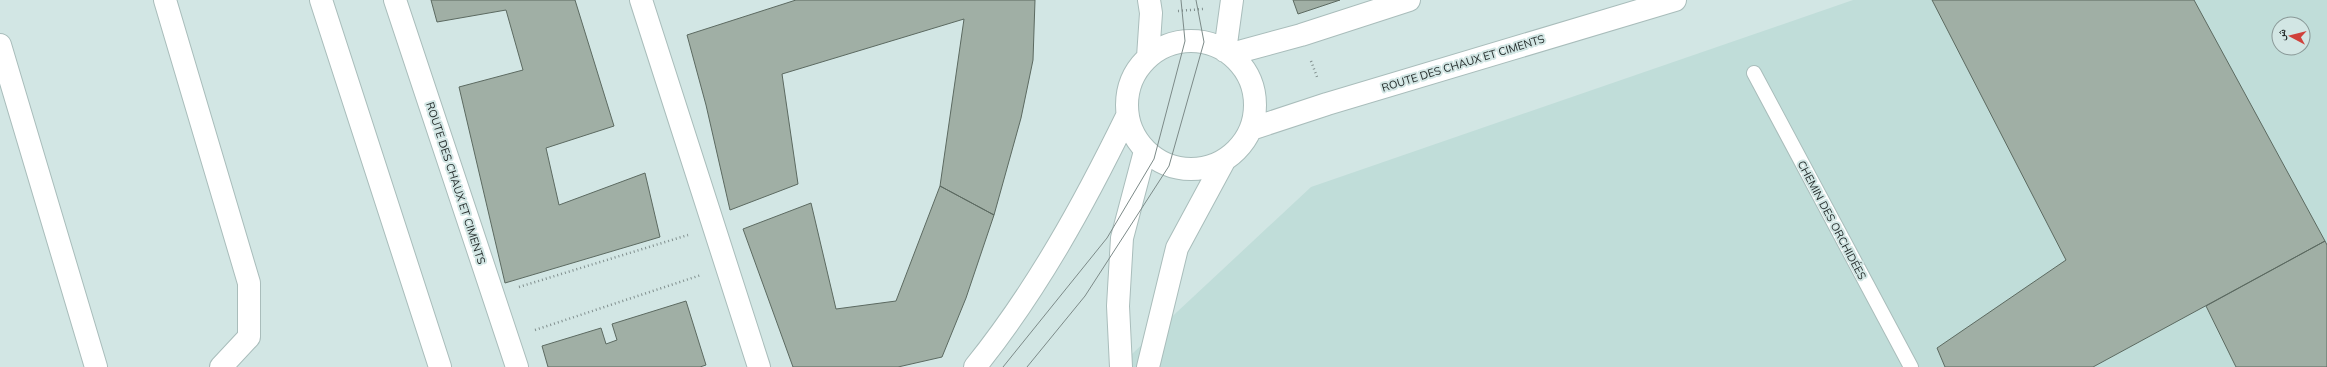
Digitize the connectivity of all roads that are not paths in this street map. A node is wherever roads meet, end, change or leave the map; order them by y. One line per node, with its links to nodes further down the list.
1 (165, 0): 18 (street)
2 (321, 0): 19 (street)
3 (395, 0): 20 (street, ROUTE DES CHAUX ET CIMENTS)
4 (641, 0): 21 (street)
5 (1409, 0): 10 (street)
6 (1675, 0): 14 (street, ROUTE DES CHAUX ET CIMENTS)
7 (1233, 3): 10 (street)
8 (1150, 6): 11 (street)
9 (0, 46): 17 (street)
10 (1228, 53): 11 (street); 14 (street)
11 (1148, 57): 13 (street)
12 (1754, 73): 25 (lane, CHEMIN DES ORCHIDÉES)
13 (1127, 116): 15 (street); 22 (street)
14 (1251, 129): 16 (street)
15 (1144, 151): 16 (street); 23 (street)
16 (1224, 161): 24 (street)
17 (96, 367)
18 (221, 367)
19 (440, 367)
20 (517, 367)
21 (759, 367)
22 (975, 367)
23 (1120, 367)
24 (1148, 367)
25 (1911, 367)

